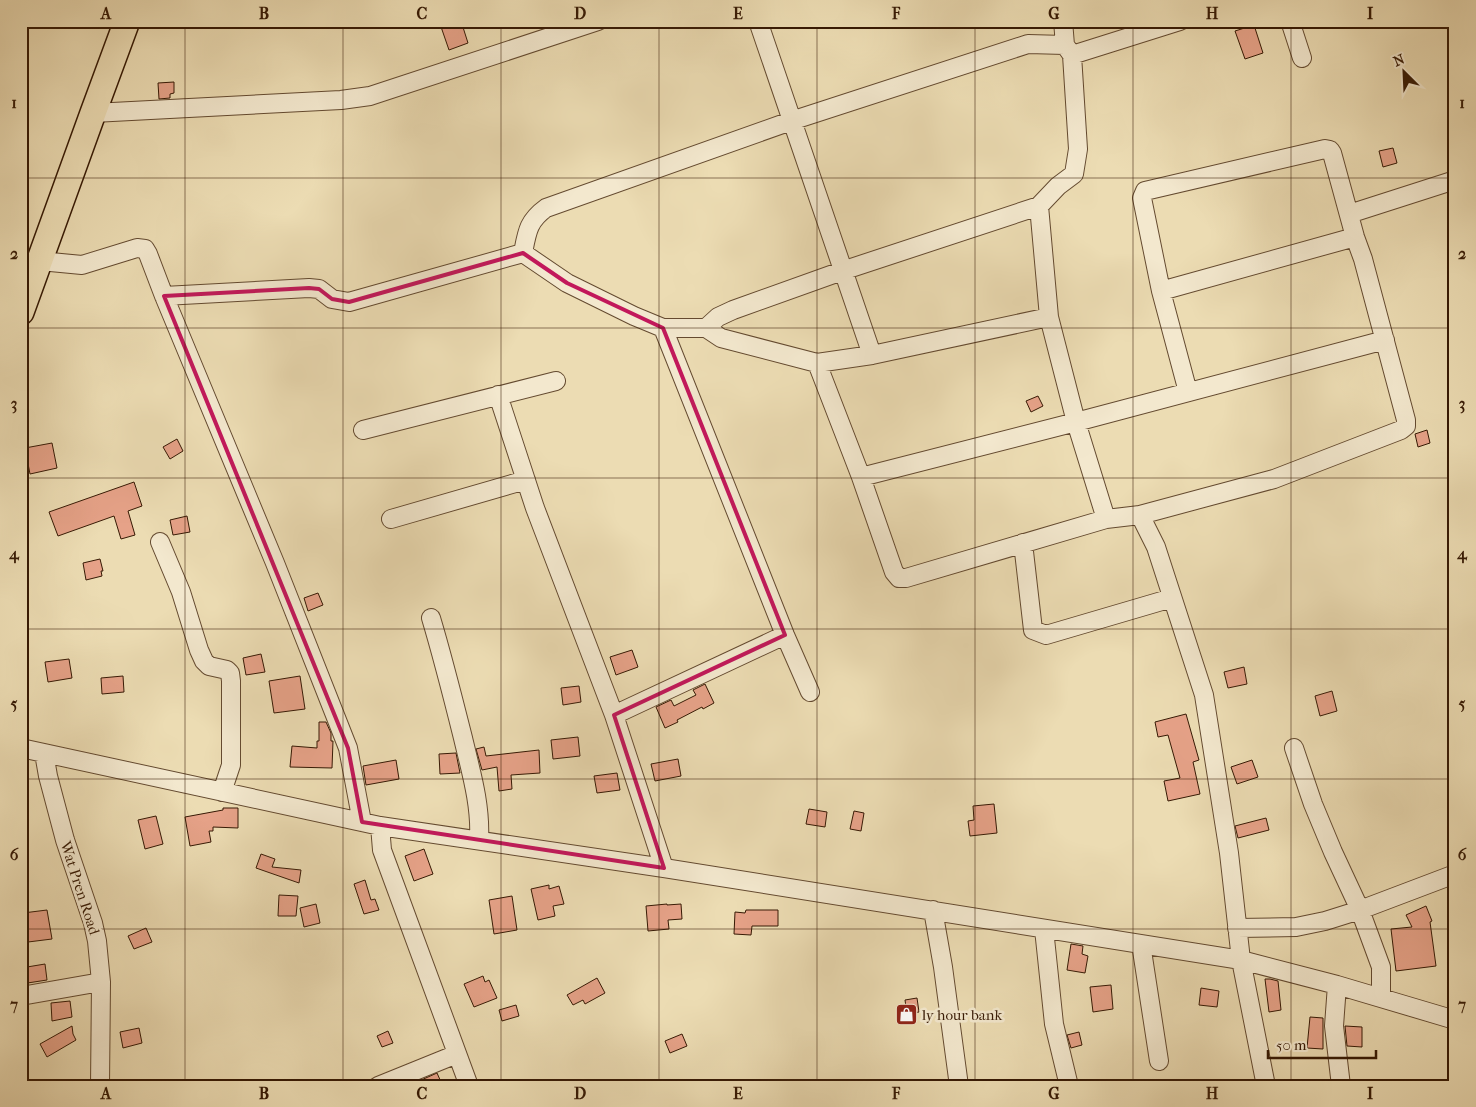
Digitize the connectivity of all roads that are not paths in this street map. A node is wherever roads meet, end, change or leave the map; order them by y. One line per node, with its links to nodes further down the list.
1 (127, 21): 9 (highway)
2 (598, 21): 9 (street)
3 (758, 21): 10 (street)
4 (1063, 21): 7 (street)
5 (1180, 21): 7 (street)
6 (1290, 21): 8 (street)
7 (1069, 50): 10 (street); 12 (street)
8 (1302, 58)
9 (93, 112): 16 (highway)
10 (791, 121): 15 (street); 17 (street)
11 (1455, 180): 13 (street)
12 (1039, 206): 17 (street); 21 (street)
13 (1349, 214): 14 (street); 18 (street)
14 (1355, 237): 18 (street); 24 (street)
15 (524, 253): 19 (street); 22 (street)
16 (40, 261): 19 (street); 20 (highway)
17 (842, 271): 23 (street); 25 (street)
18 (1162, 291): 28 (street)
19 (164, 296): 48 (street)
20 (21, 312)
21 (1049, 317): 25 (street); 30 (street)
22 (663, 328): 23 (street); 41 (street)
23 (706, 328): 26 (street)
24 (1385, 340): 28 (street); 34 (street)
25 (872, 354): 26 (street)
26 (817, 363): 32 (street)
27 (556, 381): 29 (street)
28 (1188, 392): 30 (street)
29 (498, 395): 31 (street); 33 (street)
30 (1076, 422): 32 (street); 36 (street)
31 (364, 430)
32 (861, 477): 38 (street)
33 (526, 480): 35 (street); 43 (street)
34 (1140, 515): 36 (street); 39 (street)
35 (391, 519)
36 (1106, 519): 38 (street)
37 (160, 542): 47 (street)
38 (1023, 543): 39 (street)
39 (1172, 598): 55 (street)
40 (431, 618): 50 (street)
41 (784, 635): 42 (street); 43 (street)
42 (810, 692)
43 (614, 715): 51 (street)
44 (21, 748): 46 (street)
45 (1294, 748): 54 (street)
46 (44, 753): 47 (street); 59 (street, Wat Pren Road)
47 (222, 792): 48 (street)
48 (362, 822): 49 (street)
49 (380, 826): 50 (street); 64 (street)
50 (479, 827): 51 (street)
51 (664, 868): 53 (street)
52 (1455, 874): 54 (street)
53 (933, 910): 56 (street); 69 (street)
54 (1360, 910): 55 (street); 62 (street)
55 (1237, 928): 58 (street)
56 (1044, 929): 57 (street); 70 (street)
57 (1141, 944): 58 (street); 65 (street)
58 (1241, 960): 60 (street); 71 (street)
59 (101, 982): 61 (street); 66 (street, Wat Pren Road)
60 (1337, 985): 62 (street); 72 (street)
61 (21, 996)
62 (1381, 998): 63 (street)
63 (1455, 1020)
64 (457, 1054): 67 (street); 68 (street)
65 (1159, 1061)
66 (100, 1086)
67 (378, 1086)
68 (469, 1086)
69 (959, 1086)
70 (1069, 1086)
71 (1266, 1086)
72 (1341, 1086)

